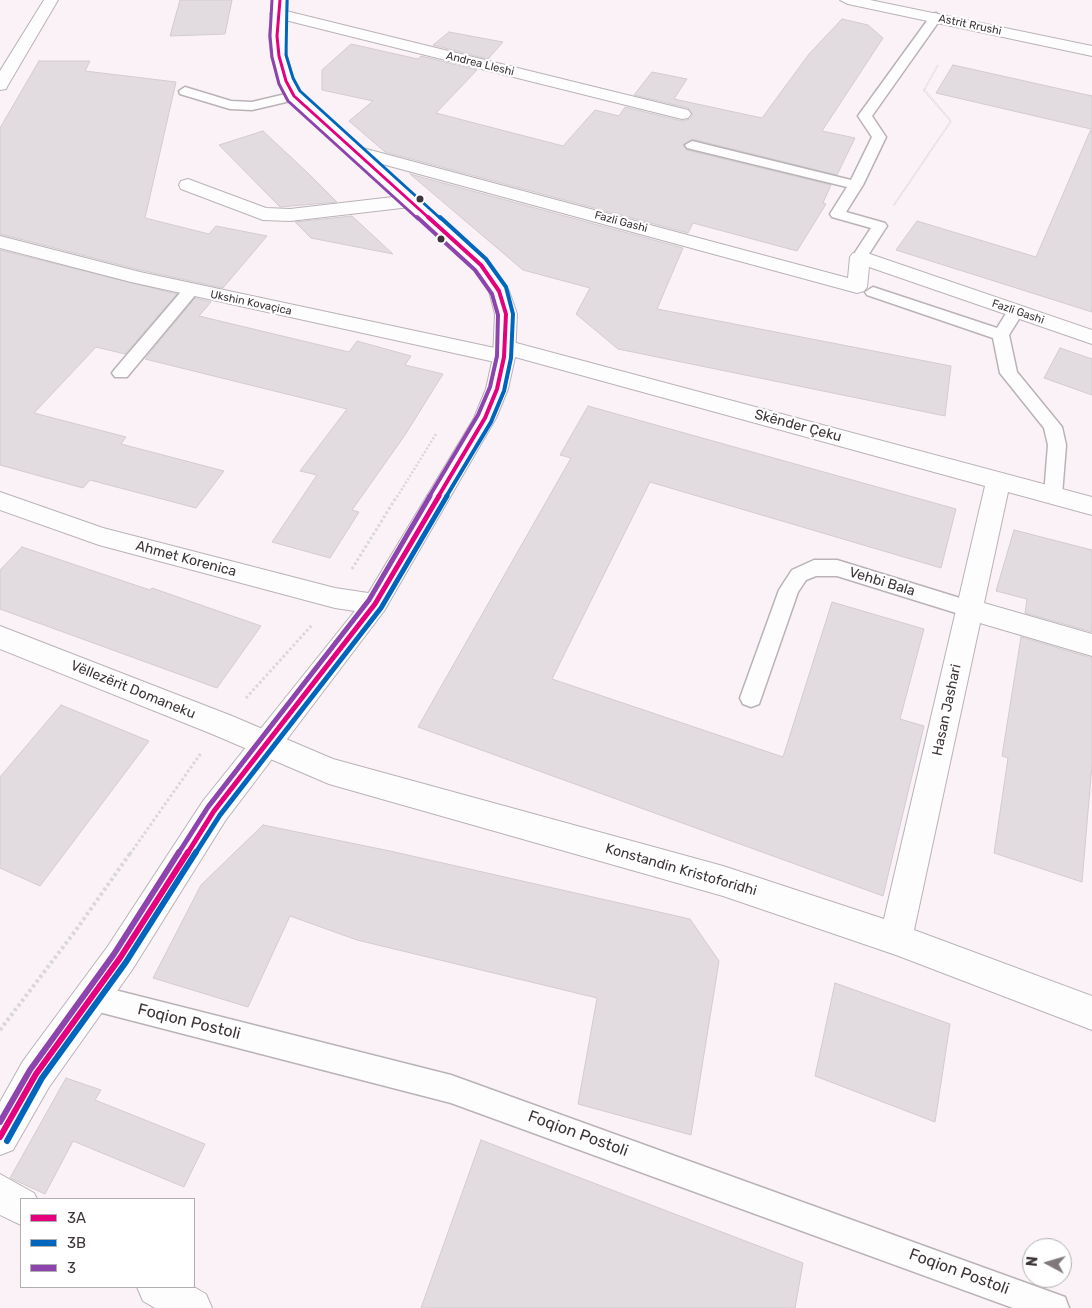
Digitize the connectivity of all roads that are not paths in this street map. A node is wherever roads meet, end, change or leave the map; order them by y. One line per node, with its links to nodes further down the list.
1 (51, 0): 6 (street)
2 (848, 0): 4 (street, Astrit Rrushi)
3 (279, 7): 8 (street); 9 (street, Andrea Lleshi)
4 (936, 17): 5 (street, Astrit Rrushi); 13 (lane)
5 (1092, 51)
6 (0, 85)
7 (185, 91): 8 (lane)
8 (294, 96): 11 (street)
9 (682, 114)
10 (692, 145): 13 (lane)
11 (355, 152): 14 (street); 16 (street, Fazli Gashi)
12 (188, 185): 14 (street)
13 (856, 185): 16 (lane, Fazli Gashi)
14 (410, 201): 22 (street)
15 (0, 242): 17 (street, Ukshin Kovaçica)
16 (860, 257): 19 (street, Fazli Gashi)
17 (191, 290): 22 (street, Ukshin Kovaçica); 23 (lane)
18 (873, 292): 20 (lane)
19 (1016, 311): 20 (lane); 21 (street, Fazli Gashi)
20 (1001, 335): 25 (lane)
21 (1092, 337)
22 (505, 352): 24 (street, Skënder Çeku); 28 (street)
23 (121, 373)
24 (998, 481): 25 (street, Skënder Çeku); 29 (street, Hasan Jashari)
25 (1054, 495): 27 (street, Skënder Çeku)
26 (0, 501): 28 (street, Ahmet Korenica)
27 (1092, 506)
28 (375, 604): 33 (street)
29 (969, 609): 31 (street, Vehbi Bala); 32 (lane, Vehbi Bala); 34 (street, Hasan Jashari)
30 (0, 638): 33 (street, Vëllezërit Domaneku)
31 (1092, 645)
32 (751, 698)
33 (265, 743): 34 (street, Konstandin Kristoforidhi); 35 (street)
34 (896, 939): 36 (street, Konstandin Kristoforidhi)
35 (91, 997): 37 (street); 42 (lane, Foqion Postoli)
36 (1092, 1013)
37 (0, 1138)
38 (0, 1193): 39 (street)
39 (20, 1205)
40 (159, 1288): 41 (street)
41 (192, 1308)
42 (1054, 1308)

